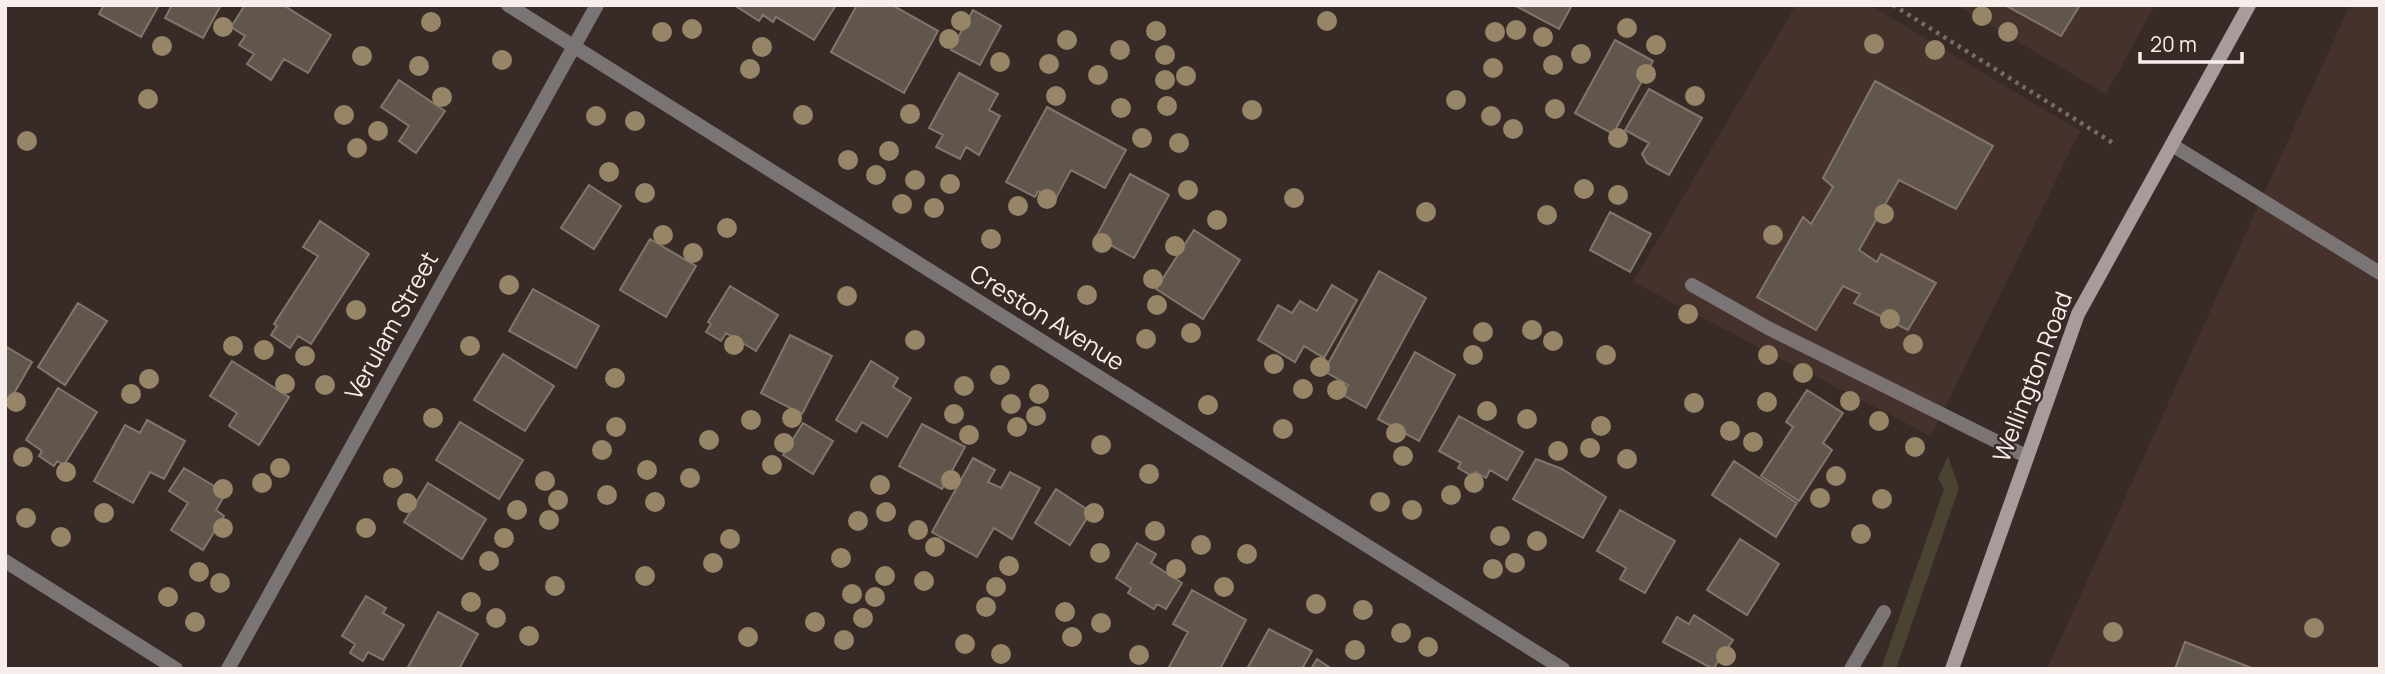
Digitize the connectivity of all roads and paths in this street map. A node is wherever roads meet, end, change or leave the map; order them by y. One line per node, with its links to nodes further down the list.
1 (508, 5): 5 (street, Creston Avenue)
2 (597, 5): 5 (street, Verulam Street)
3 (1894, 5): 6 (path)
4 (2245, 7): 7 (main road, Wellington Road)
5 (573, 46): 14 (street, Verulam Street); 15 (street, Creston Avenue)
6 (2113, 143)
7 (2172, 145): 8 (street); 10 (main road, Wellington Road)
8 (2380, 273)
9 (1692, 285): 10 (street)
10 (2026, 456): 17 (main road, Wellington Road)
11 (5, 561): 13 (street)
12 (1884, 612): 16 (street)
13 (176, 669)
14 (228, 669)
15 (1563, 669)
16 (1851, 669)
17 (1952, 669)

